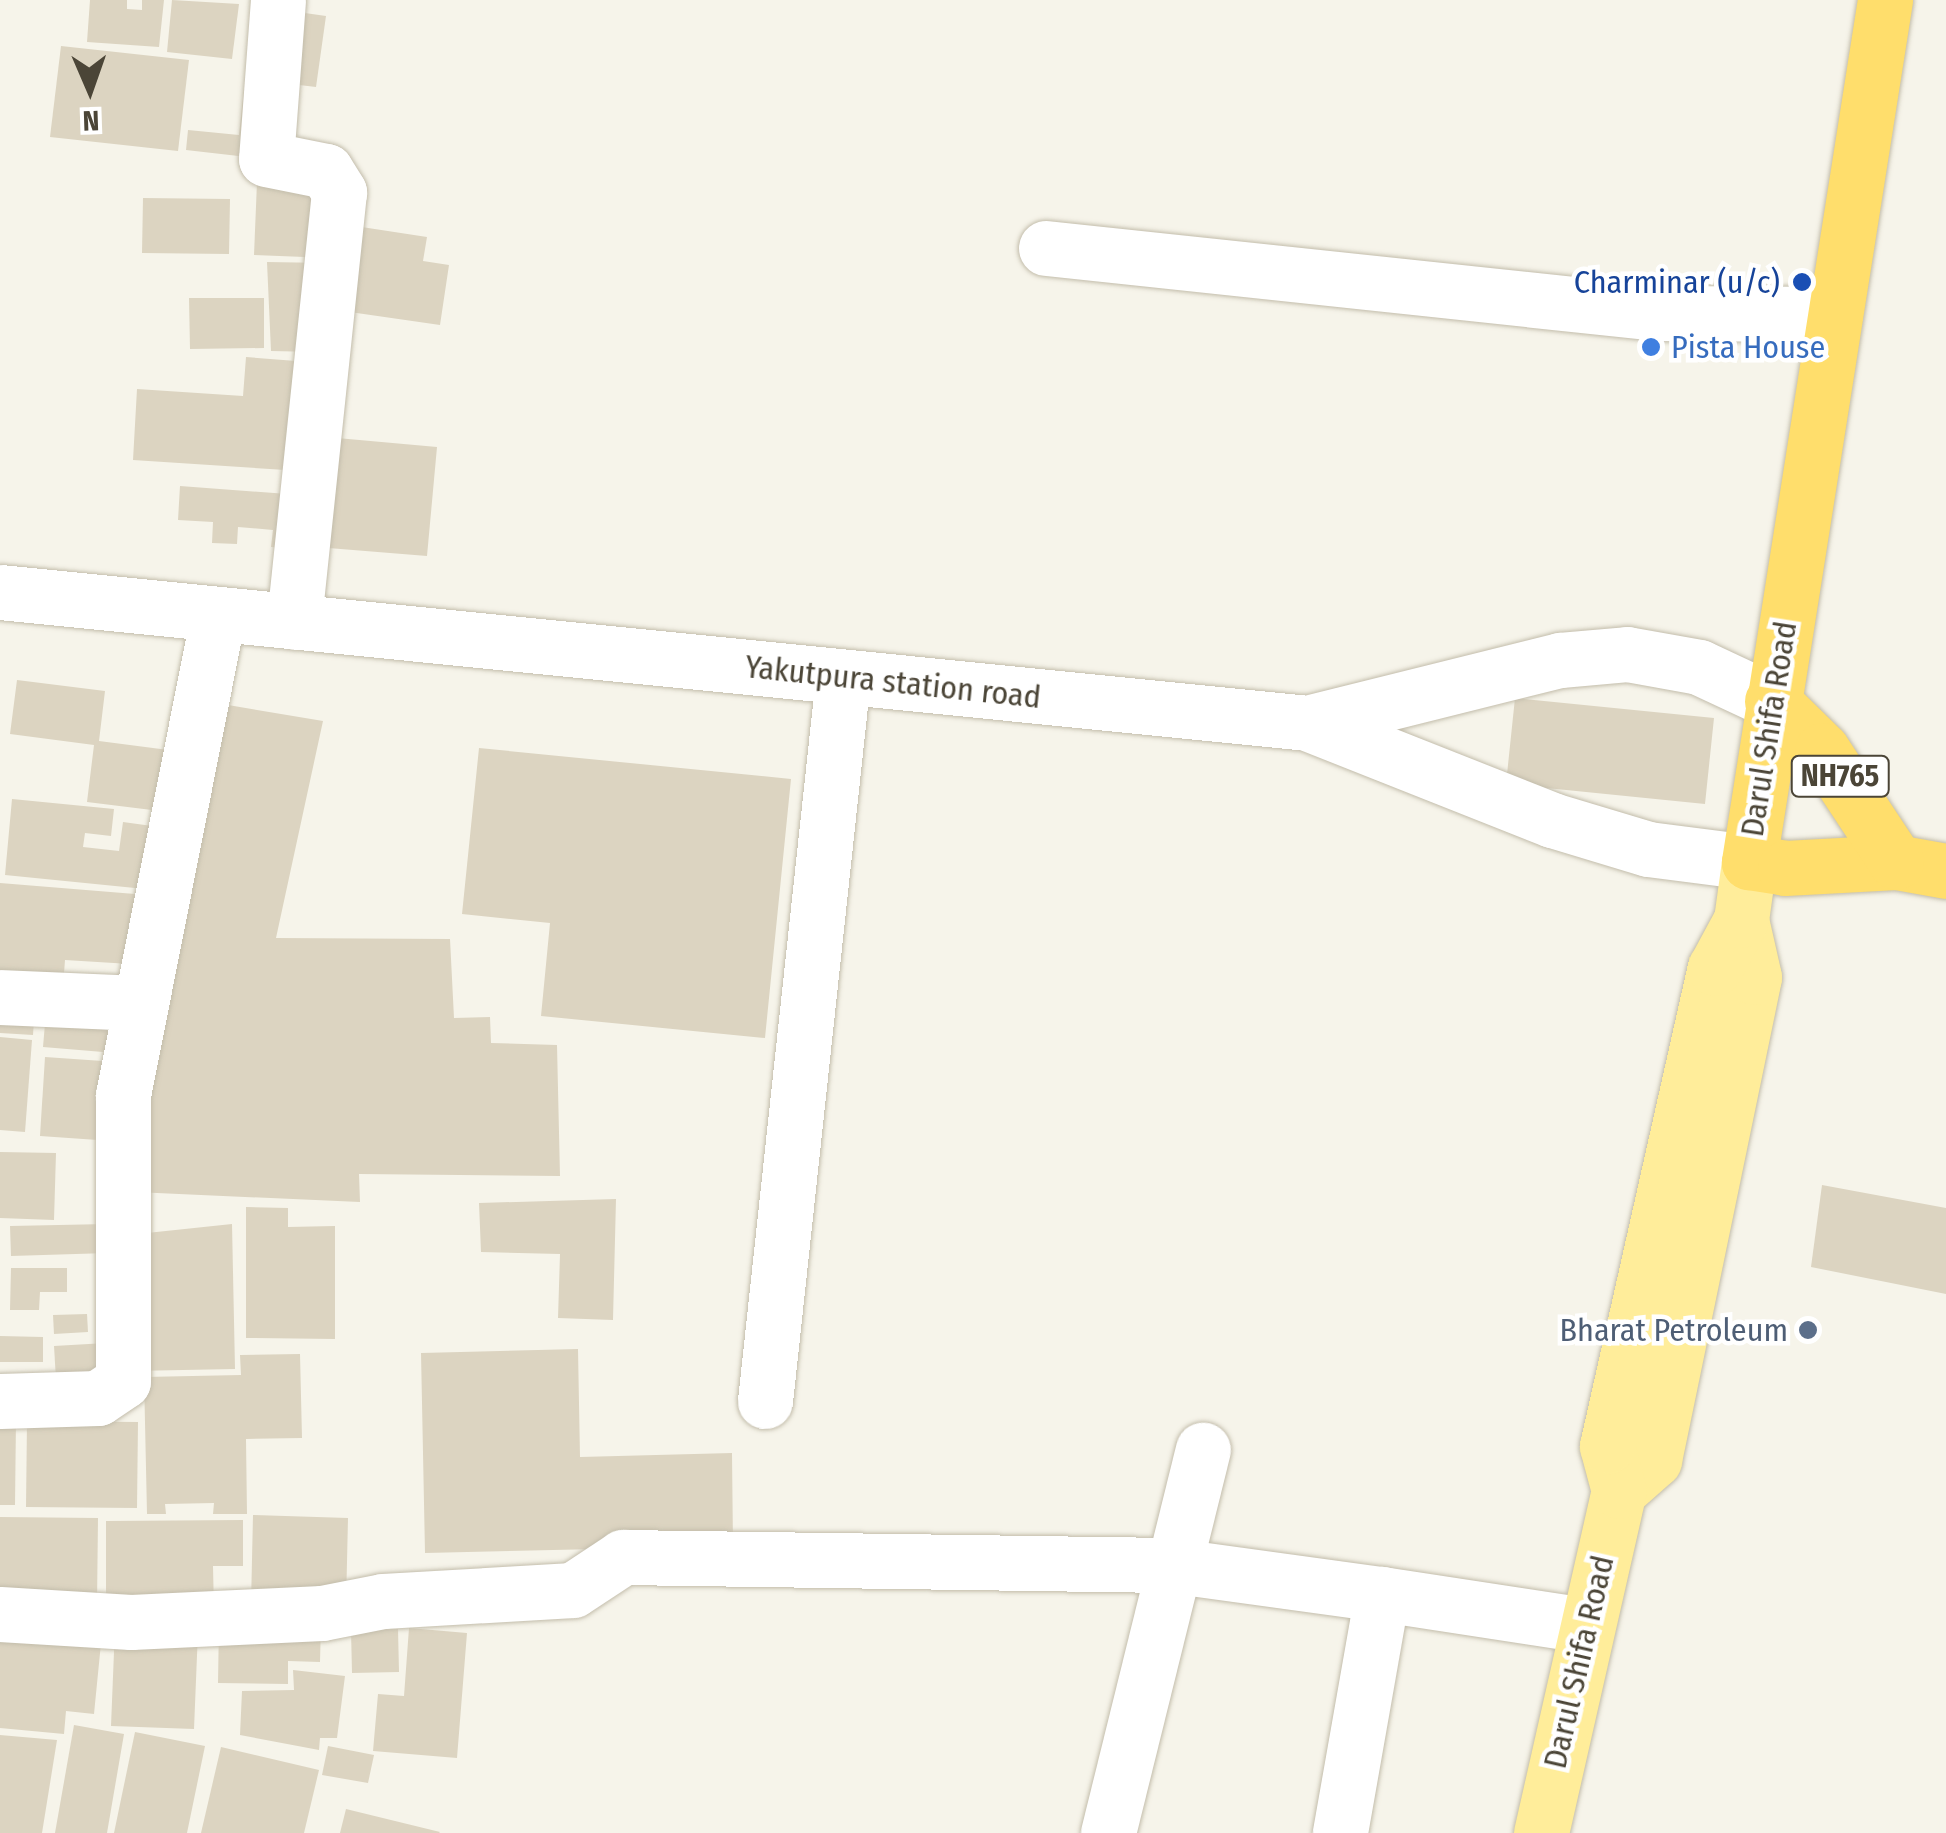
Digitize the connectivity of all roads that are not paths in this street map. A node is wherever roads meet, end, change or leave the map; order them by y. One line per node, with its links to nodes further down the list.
1 (278, 0): 7 (street)
2 (1885, 0): 4 (highway, Darul Shifa Road / NH765)
3 (1046, 248): 4 (street)
4 (1836, 314): 9 (highway, Darul Shifa Road / NH765)
5 (0, 592): 6 (street, Yakutpura station road)
6 (218, 614): 7 (street, Yakutpura station road); 14 (street)
7 (294, 622): 8 (street, Yakutpura station road)
8 (843, 676): 10 (street, Yakutpura station road); 16 (street)
9 (1772, 701): 10 (street, Yakutpura station road); 11 (highway, Darul Shifa Road / NH765); 12 (highway, NH765)
10 (1307, 723): 11 (street)
11 (1749, 862): 12 (highway, NH765); 21 (main road, Darul Shifa Road)
12 (1921, 866)
13 (0, 997): 14 (street)
14 (135, 1003): 15 (street)
15 (0, 1401)
16 (766, 1401)
17 (1203, 1450): 18 (street)
18 (1169, 1565): 19 (street); 20 (street); 22 (street)
19 (1382, 1594): 21 (street); 23 (street)
20 (0, 1614)
21 (1584, 1625): 24 (main road, Darul Shifa Road)
22 (1108, 1833)
23 (1340, 1833)
24 (1541, 1833)

